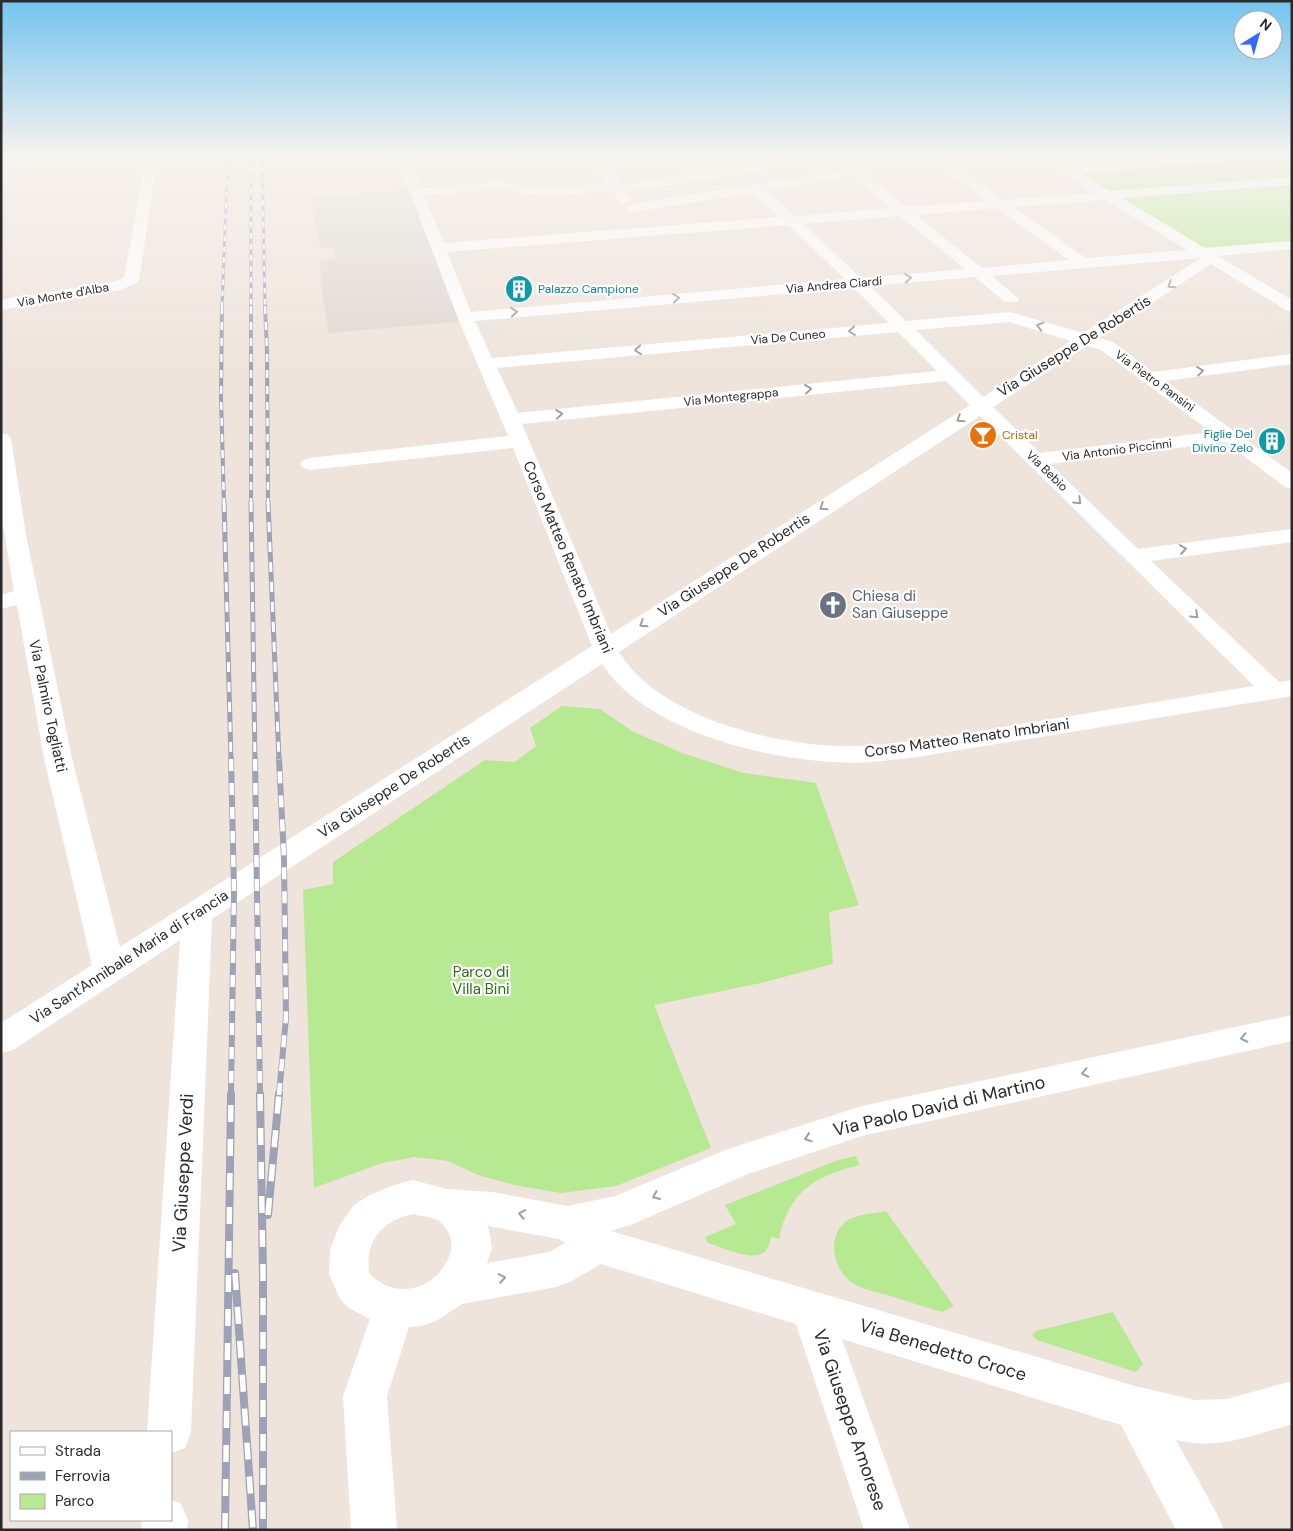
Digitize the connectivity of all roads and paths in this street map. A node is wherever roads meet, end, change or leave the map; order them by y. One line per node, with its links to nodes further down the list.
1 (140, 227): 17 (street, Via Monte d'Alba)
2 (430, 227): 11 (street, Corso Matteo Renato Imbriani)
3 (646, 227): 9 (street)
4 (681, 227): 9 (street)
5 (800, 227): 15 (street, Via Bebio)
6 (923, 227): 14 (street)
7 (1032, 227): 13 (street)
8 (1160, 227): 12 (street)
9 (648, 230): 11 (street)
10 (1292, 245): 12 (street, Via Andrea Ciardi)
11 (438, 248): 19 (street, Corso Matteo Renato Imbriani)
12 (1207, 255): 13 (street, Via Andrea Ciardi); 18 (street); 21 (street, Via Giuseppe De Robertis, one-way to 21)
13 (1083, 264): 14 (street, Via Andrea Ciardi)
14 (977, 273): 15 (street, Via Andrea Ciardi, one-way to 14); 16 (street)
15 (856, 282): 19 (street, Via Andrea Ciardi, one-way to 15); 20 (street, Via Bebio)
16 (1011, 299)
17 (1, 305)
18 (1292, 307)
19 (466, 317): 23 (street, Corso Matteo Renato Imbriani)
20 (901, 327): 21 (street, Via De Cuneo, one-way to 20); 23 (street, Via De Cuneo, one-way to 23); 24 (street, Via Bebio)
21 (1087, 340): 25 (street, Via Pietro Pansini); 26 (street, Via Giuseppe De Robertis)
22 (1292, 359): 25 (street, one-way to 22)
23 (486, 364): 27 (street, Corso Matteo Renato Imbriani)
24 (951, 375): 26 (street, Via Bebio); 27 (street, Via Montegrappa, one-way to 24)
25 (1152, 377): 28 (street, Via Pietro Pansini)
26 (982, 405): 31 (street, Via Bebio); 39 (street, Via Giuseppe De Robertis, one-way to 39)
27 (511, 419): 30 (street, Corso Matteo Renato Imbriani)
28 (1229, 436): 31 (street, Via Antonio Piccinni); 33 (street, Via Pietro Pansini)
29 (1, 439): 35 (street, Via Palmiro Togliatti)
30 (520, 440): 32 (street); 39 (street, Corso Matteo Renato Imbriani)
31 (1035, 460): 36 (street, Via Bebio, one-way to 36)
32 (310, 464)
33 (1292, 483)
34 (1292, 535): 36 (street, one-way to 34)
35 (8, 536): 37 (street, Via Palmiro Togliatti)
36 (1135, 556): 40 (street, Via Bebio, one-way to 40)
37 (26, 595): 38 (street); 43 (street, Via Palmiro Togliatti)
38 (1, 602)
39 (605, 649): 40 (street, Corso Matteo Renato Imbriani); 41 (street, Via Giuseppe De Robertis)
40 (1282, 690)
41 (257, 875): 42 (street, Via Sant'Annibale Maria di Francia)
42 (197, 914): 43 (street, Via Sant'Annibale Maria di Francia); 53 (street, Via Giuseppe Verdi)
43 (109, 970): 45 (street, Via Sant'Annibale Maria di Francia)
44 (1292, 1028): 47 (street, Via Paolo David di Martino, one-way to 47)
45 (1, 1040)
46 (448, 1205): 47 (street, Via Benedetto Croce, one-way to 46); 48 (street); 49 (street)
47 (583, 1234): 48 (street, one-way to 47); 50 (street, Via Benedetto Croce)
48 (454, 1287): 49 (street)
49 (394, 1309): 54 (street)
50 (812, 1311): 52 (street, Via Benedetto Croce); 55 (street, Via Giuseppe Amorese)
51 (1292, 1402): 52 (street, Via Benedetto Croce)
52 (1136, 1408): 56 (street)
53 (169, 1431)
54 (374, 1530)
55 (887, 1530)
56 (1201, 1530)

